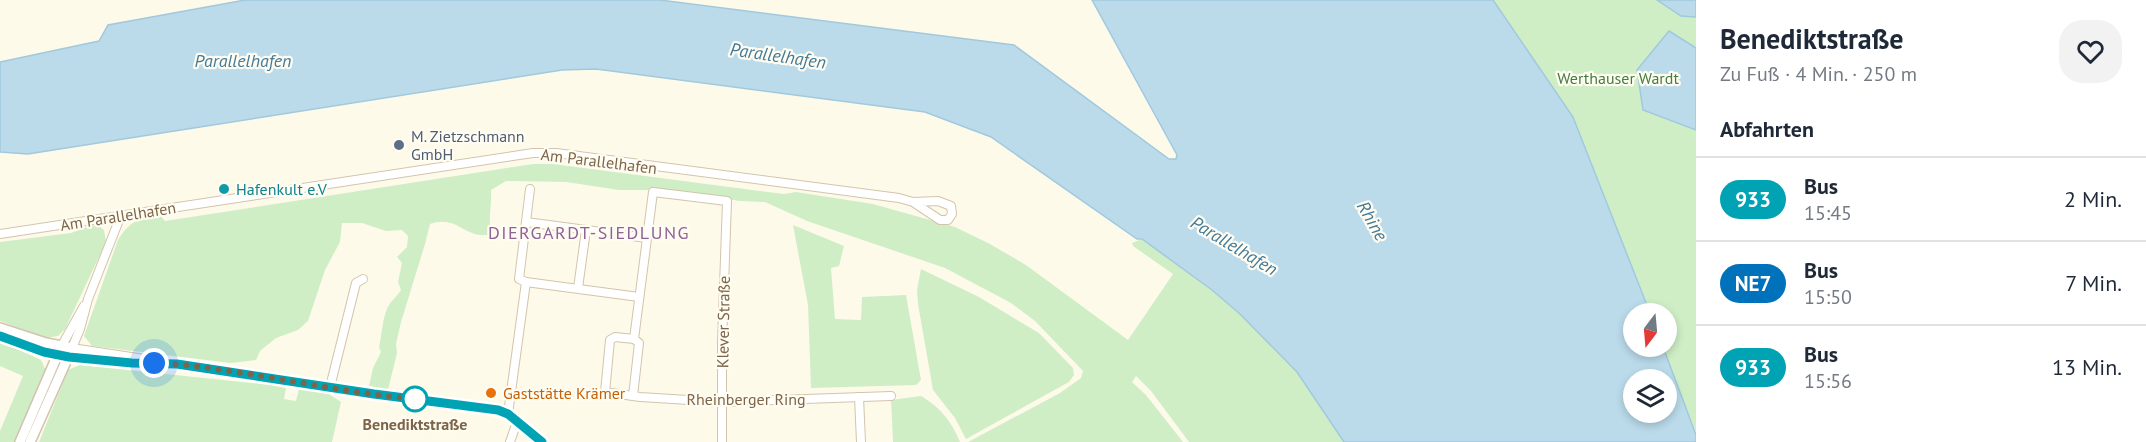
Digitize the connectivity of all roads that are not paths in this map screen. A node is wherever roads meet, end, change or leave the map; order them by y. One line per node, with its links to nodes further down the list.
1 (530, 189): 4 (street)
2 (913, 202): 2 (street, Am Parallelhafen); 3 (street, Am Parallelhafen)
3 (121, 215): 6 (street, Am Parallelhafen); 12 (street)
4 (526, 222): 5 (street); 9 (street)
5 (586, 230): 7 (street); 10 (street)
6 (0, 234)
7 (647, 238): 11 (street); 22 (street, Klever Straße)
8 (363, 279): 18 (street)
9 (526, 282): 10 (street); 23 (street)
10 (578, 288): 11 (street)
11 (639, 297): 15 (street)
12 (88, 299): 16 (street); 17 (street)
13 (0, 328): 16 (street)
14 (0, 336): 16 (street)
15 (634, 339): 19 (street); 19 (street, Rheinberger Ring)
16 (59, 351): 17 (street); 25 (street)
17 (70, 353): 18 (street); 26 (street)
18 (330, 387): 23 (street)
19 (633, 396): 22 (street, Rheinberger Ring)
20 (891, 396): 21 (street, Rheinberger Ring)
21 (859, 397): 22 (street, Rheinberger Ring); 30 (street)
22 (722, 402): 29 (street, Klever Straße)
23 (508, 414): 24 (street)
24 (517, 422): 27 (street); 28 (street)
25 (20, 442)
26 (30, 442)
27 (510, 442)
28 (542, 442)
29 (722, 442)
30 (861, 442)

